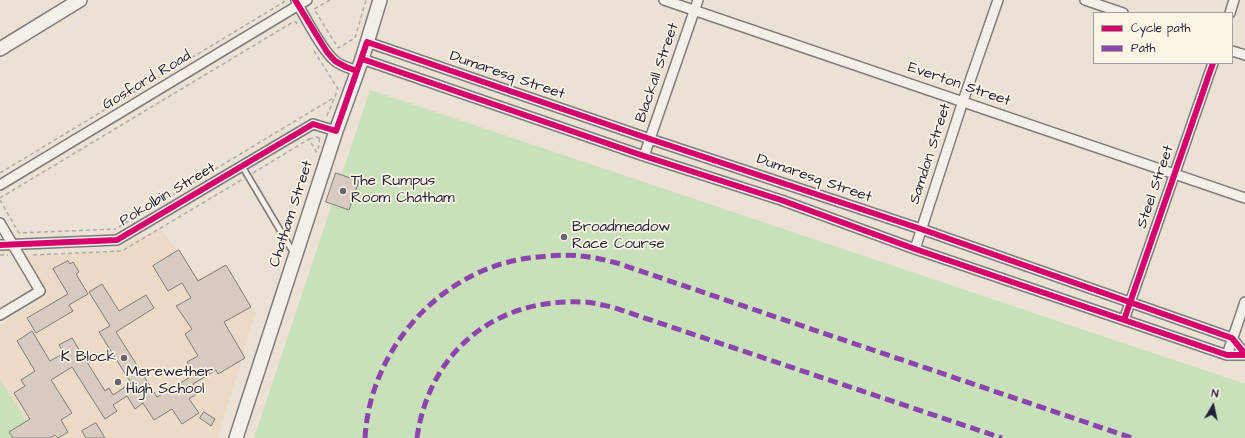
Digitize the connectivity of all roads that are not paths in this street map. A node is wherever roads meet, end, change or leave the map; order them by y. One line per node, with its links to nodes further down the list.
1 (80, 0): 14 (street)
2 (307, 0): 9 (street, Gosford Road)
3 (380, 0): 13 (street, Chatham Street)
4 (664, 0): 10 (street, Everton Street)
5 (698, 0): 10 (street, Blackall Street)
6 (998, 0): 19 (street, Samdon Street)
7 (1085, 0): 11 (street)
8 (1234, 0): 12 (street)
9 (297, 3): 18 (street, Dumaresq Street); 28 (street, Gosford Road)
10 (694, 10): 19 (street, Everton Street); 23 (street, Blackall Street)
11 (1119, 12)
12 (1230, 12)
13 (367, 42): 18 (street, Chatham Street); 20 (street, Dumaresq Street)
14 (0, 49)
15 (1233, 51): 16 (street)
16 (1245, 55)
17 (1213, 64): 26 (street, Steel Street)
18 (360, 65): 21 (street, Dumaresq Street); 22 (street, Chatham Street)
19 (963, 101): 26 (street, Everton Street); 32 (street, Samdon Street)
20 (540, 102): 21 (street, Dumaresq Street); 23 (street, Dumaresq Street)
21 (534, 118): 24 (street, Dumaresq Street)
22 (336, 131): 25 (street, Pokolbin Street); 36 (street, Chatham Street)
23 (650, 139): 24 (street, Blackall Street); 27 (street, Dumaresq Street)
24 (644, 156): 30 (street, Dumaresq Street)
25 (242, 166): 34 (street, Pokolbin Street); 36 (lane)
26 (1174, 174): 29 (street, Everton Street); 38 (street, Steel Street)
27 (786, 184): 30 (street, Dumaresq Street); 32 (street, Dumaresq Street)
28 (0, 185)
29 (1245, 198)
30 (781, 200): 35 (street, Dumaresq Street)
31 (0, 223): 34 (street)
32 (921, 229): 35 (street, Samdon Street); 38 (street, Dumaresq Street)
33 (0, 245): 34 (street, Pokolbin Street)
34 (13, 245): 39 (street)
35 (914, 249): 40 (street, Dumaresq Street)
36 (296, 256): 44 (street, Chatham Street)
37 (1245, 302): 41 (street)
38 (1130, 303): 40 (street, Steel Street); 41 (street, Dumaresq Street)
39 (0, 315)
40 (1124, 320): 43 (street, Dumaresq Street)
41 (1232, 338): 42 (street, Dumaresq Street); 43 (street)
42 (1245, 354): 43 (street, Dumaresq Street)
43 (1226, 355)
44 (236, 438)

